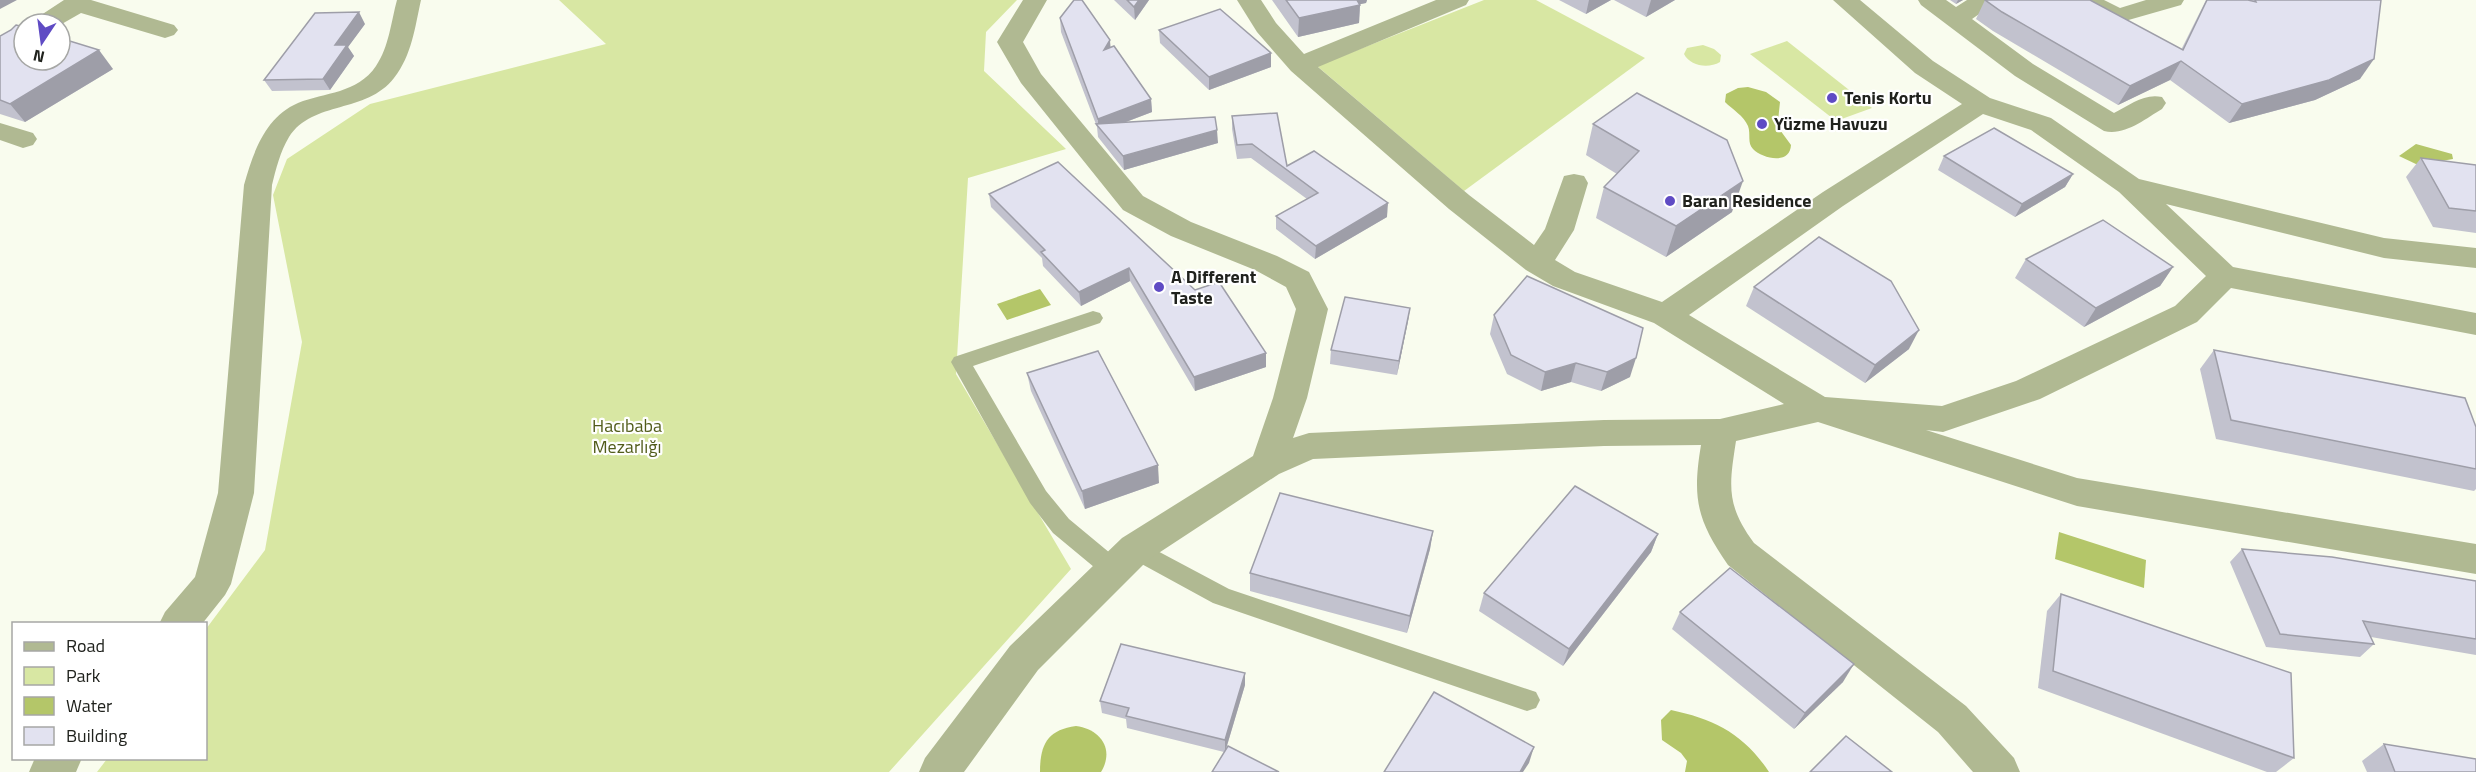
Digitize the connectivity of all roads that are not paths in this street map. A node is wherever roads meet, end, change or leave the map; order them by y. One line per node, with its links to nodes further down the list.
1 (409, 0): 30 (street)
2 (1035, 0): 27 (street)
3 (1249, 0): 14 (street)
4 (1457, 0): 14 (street)
5 (1845, 0): 16 (street)
6 (1930, 0): 12 (street)
7 (1983, 0): 12 (street)
8 (2084, 0): 9 (street)
9 (2172, 0)
10 (77, 2): 11 (street); 13 (street)
11 (62, 12)
12 (1955, 19): 15 (street)
13 (165, 30)
14 (1300, 65): 20 (street)
15 (2153, 103)
16 (1980, 104): 18 (street); 22 (street)
17 (1575, 183): 20 (street)
18 (2129, 185): 19 (street); 21 (street)
19 (2476, 258)
20 (1537, 263): 22 (street)
21 (2224, 276): 24 (street); 25 (street)
22 (1665, 315): 25 (street)
23 (1093, 318): 29 (lane)
24 (2476, 324)
25 (1818, 409): 26 (street); 28 (street)
26 (1720, 432): 27 (street); 35 (street)
27 (1267, 464): 29 (street)
28 (2476, 559)
29 (1125, 560): 31 (lane); 34 (street)
30 (180, 622)
31 (1527, 700)
32 (61, 760): 33 (street)
33 (50, 772)
34 (939, 772)
35 (1999, 772)

